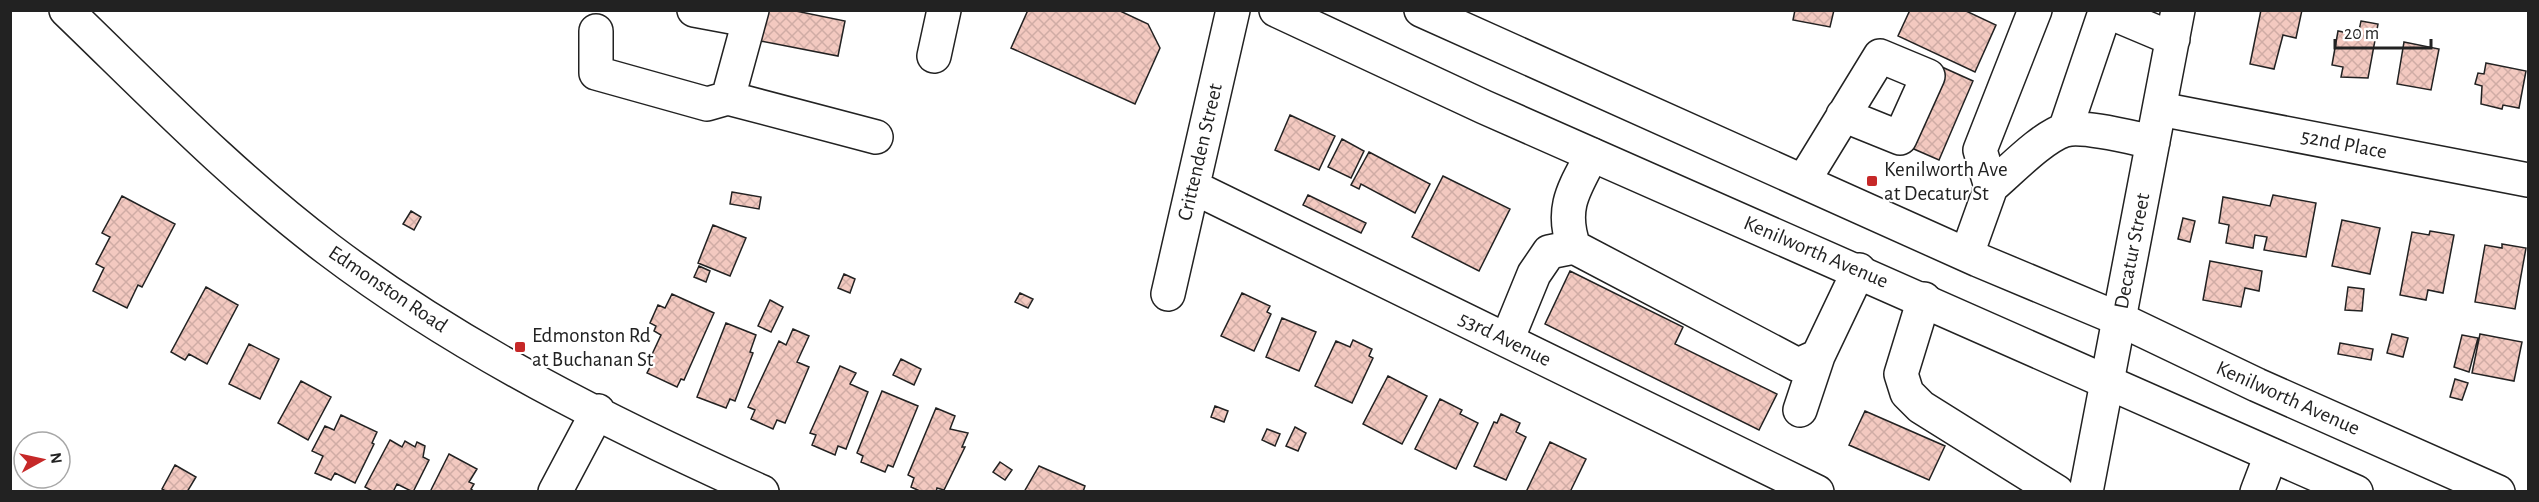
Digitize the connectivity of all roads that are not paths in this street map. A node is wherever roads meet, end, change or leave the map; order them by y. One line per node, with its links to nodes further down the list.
1 (66, 10): 35 (street, Edmonston Road)
2 (694, 10): 3 (street)
3 (746, 10)
4 (752, 10): 14 (street)
5 (944, 10): 13 (street)
6 (1233, 10): 23 (street, Crittenden Street)
7 (1276, 10): 20 (street, Kenilworth Avenue)
8 (1421, 10): 21 (street, Kenilworth Avenue)
9 (2035, 10): 24 (street)
10 (2104, 11): 11 (street); 17 (street)
11 (2176, 25): 15 (street, Decatur Street)
12 (596, 31): 14 (street)
13 (934, 56)
14 (728, 98): 18 (street)
15 (2160, 109): 19 (street, Decatur Street); 22 (street, 52nd Place)
16 (1843, 116): 21 (street)
17 (2065, 130): 19 (street); 24 (street)
18 (876, 137)
19 (2153, 142): 30 (street, Decatur Street)
20 (1592, 154): 25 (street); 27 (street, Kenilworth Avenue)
21 (1804, 180): 26 (street, Kenilworth Avenue)
22 (2529, 180)
23 (1193, 187): 28 (street, Crittenden Street); 31 (street, 53rd Avenue)
24 (1991, 187): 26 (street)
25 (1574, 247): 31 (street); 32 (street)
26 (1967, 254): 30 (street, Kenilworth Avenue)
27 (1859, 270): 29 (street, Kenilworth Avenue); 32 (street)
28 (1168, 294)
29 (1924, 299): 33 (street, Kenilworth Avenue); 40 (street)
30 (2119, 319): 33 (street, Decatur Street); 44 (street, Kenilworth Avenue)
31 (1507, 340): 39 (street, 53rd Avenue)
32 (1818, 356): 34 (street)
33 (2107, 382): 36 (street, Kenilworth Avenue); 41 (street, Decatur Street)
34 (1800, 410)
35 (598, 411): 37 (street); 38 (street, Edmonston Road)
36 (2271, 454): 42 (street); 43 (street, Kenilworth Avenue)
37 (555, 492)
38 (762, 492)
39 (1817, 492)
40 (2056, 492)
41 (2086, 492)
42 (2258, 492)
43 (2356, 492)
44 (2498, 492)

